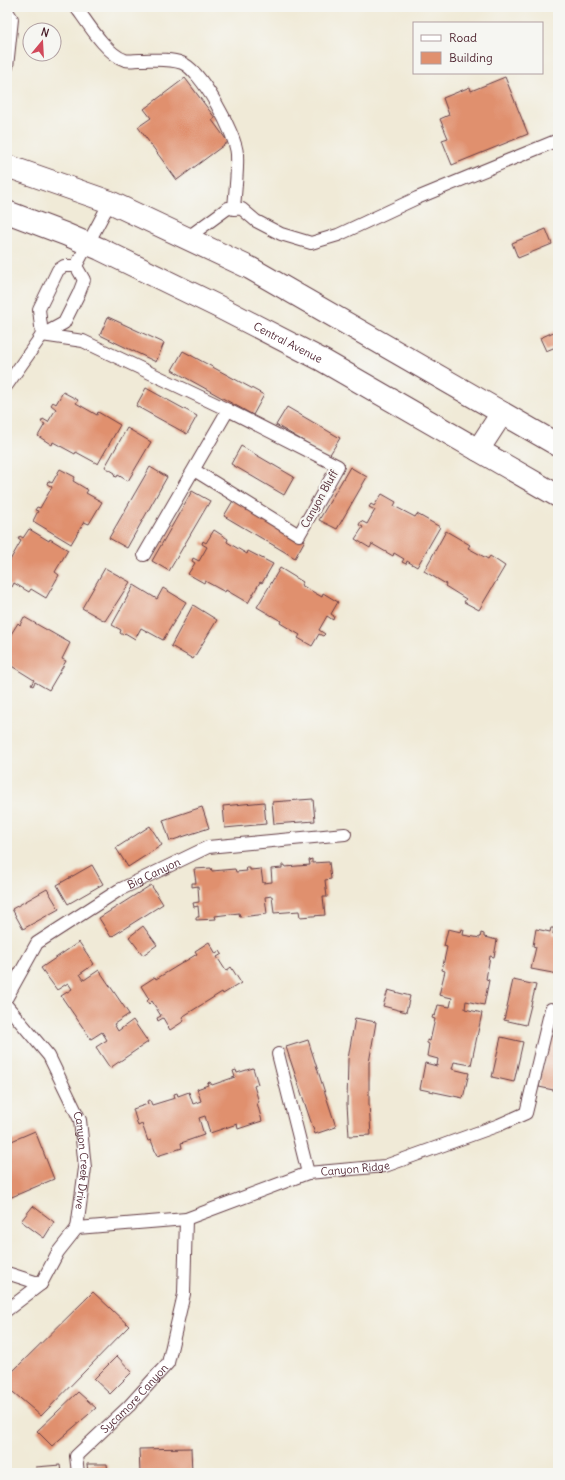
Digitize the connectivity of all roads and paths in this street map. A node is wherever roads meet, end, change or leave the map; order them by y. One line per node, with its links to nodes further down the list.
1 (76, 7): 7 (lane)
2 (7, 11): 3 (lane)
3 (7, 67)
4 (558, 140): 7 (lane)
5 (7, 166): 6 (main road)
6 (110, 202): 9 (main road); 10 (lane)
7 (234, 208): 9 (lane)
8 (7, 212): 10 (main road, Central Avenue)
9 (187, 238): 15 (main road)
10 (88, 244): 11 (lane); 17 (main road, Central Avenue)
11 (76, 266): 12 (lane); 12 (lane)
12 (42, 335): 13 (lane); 14 (lane, Canyon Bluff)
13 (7, 385)
14 (228, 410): 18 (lane); 18 (lane, Canyon Bluff)
15 (502, 413): 16 (main road); 17 (main road)
16 (558, 445)
17 (478, 450): 19 (main road, Central Avenue)
18 (194, 470): 20 (lane)
19 (558, 496)
20 (144, 555)
21 (345, 834): 22 (lane, Big Canyon)
22 (7, 997)
23 (7, 1006): 28 (lane, Canyon Creek Drive)
24 (551, 1010): 26 (lane, Canyon Ridge)
25 (278, 1054): 26 (lane)
26 (308, 1173): 27 (lane, Canyon Ridge)
27 (186, 1218): 28 (lane, Canyon Ridge); 32 (lane, Sycamore Canyon)
28 (77, 1228): 30 (lane)
29 (7, 1273): 30 (lane)
30 (41, 1284): 31 (lane)
31 (7, 1310)
32 (78, 1473)

